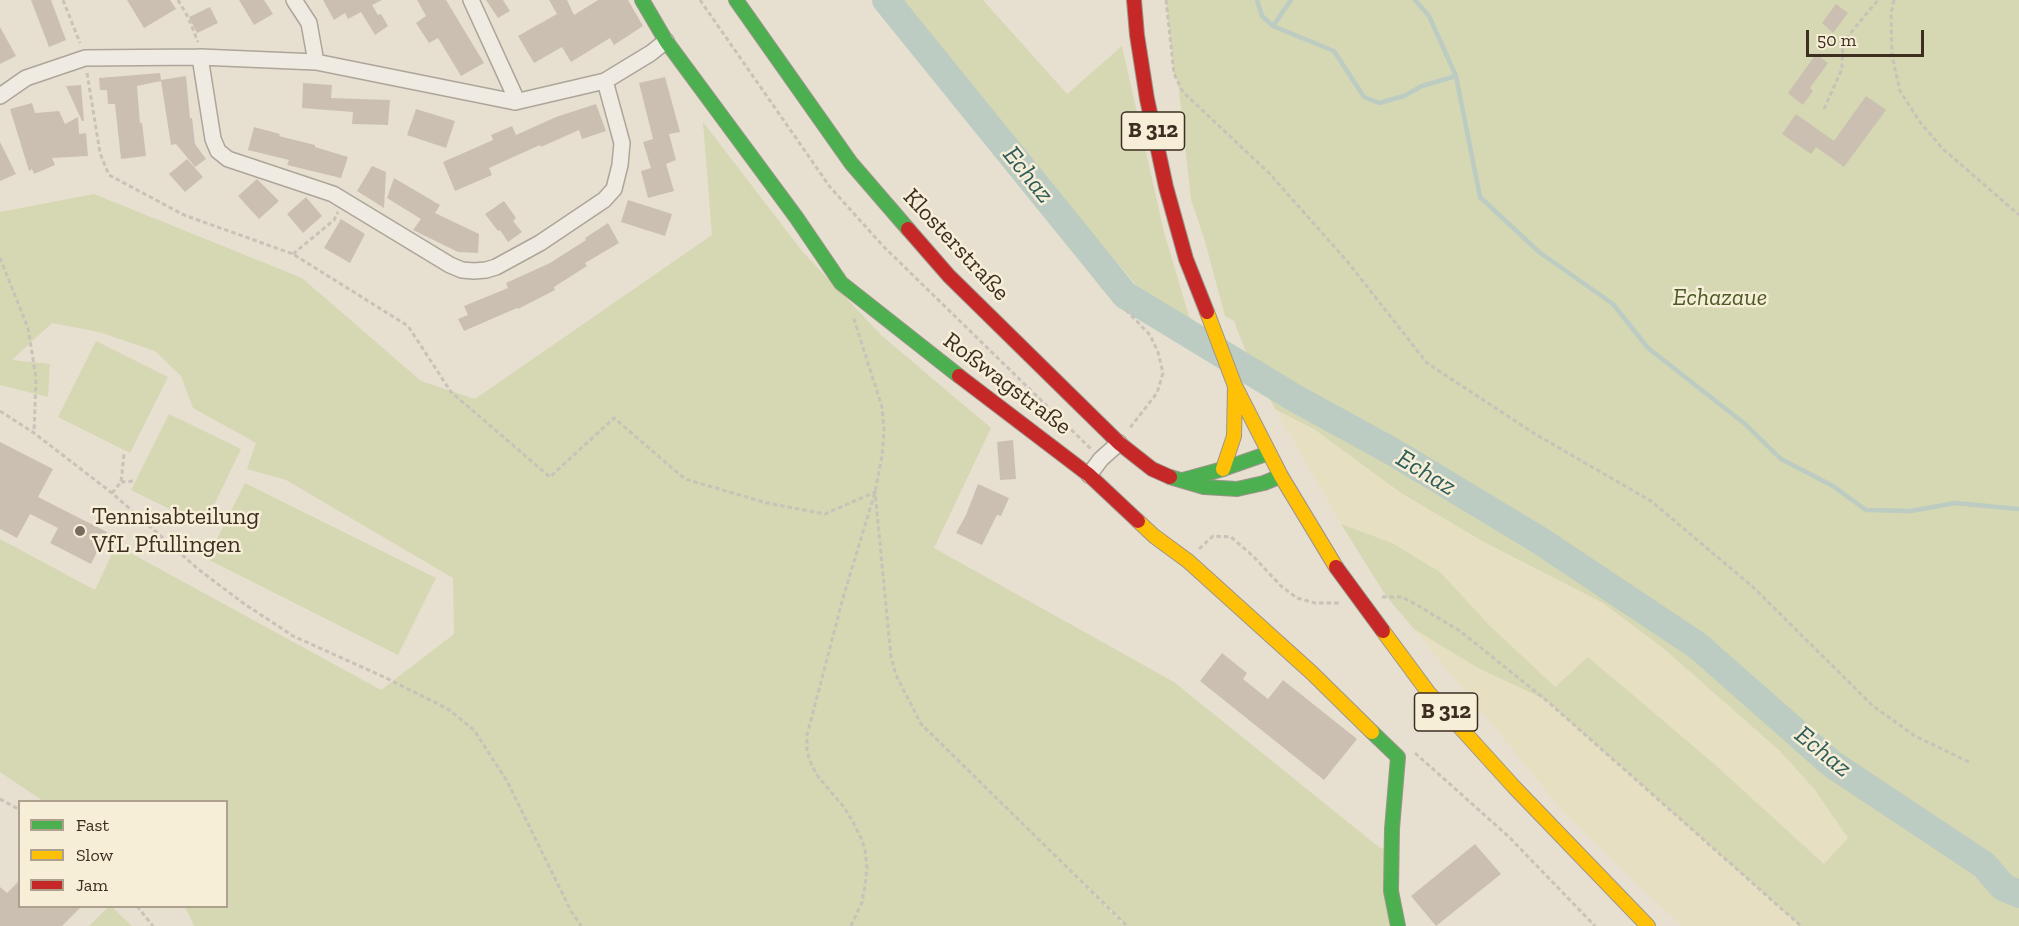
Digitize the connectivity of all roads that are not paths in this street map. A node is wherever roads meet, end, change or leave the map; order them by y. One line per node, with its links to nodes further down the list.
1 (294, 0): 8 (street)
2 (471, 0): 11 (street)
3 (642, 0): 6 (main road, Roßwagstraße)
4 (736, 0): 13 (main road, Klosterstraße)
5 (1134, 0): 12 (main road, B 312)
6 (666, 41): 9 (street); 16 (main road, Roßwagstraße)
7 (200, 57): 8 (street); 9 (street); 10 (street)
8 (316, 62): 11 (street)
9 (605, 81): 11 (street)
10 (0, 96)
11 (515, 102)
12 (1235, 386): 14 (main road, B 312); 15 (main road)
13 (1119, 443): 16 (street); 18 (main road, Klosterstraße)
14 (1269, 453): 15 (main road); 17 (main road, B 312)
15 (1223, 470): 18 (main road)
16 (1089, 475): 19 (main road, Roßwagstraße)
17 (1281, 476): 18 (main road, Klosterstraße); 20 (main road, B 312, bridge)
18 (1183, 480)
19 (1398, 926)
20 (1648, 926)

